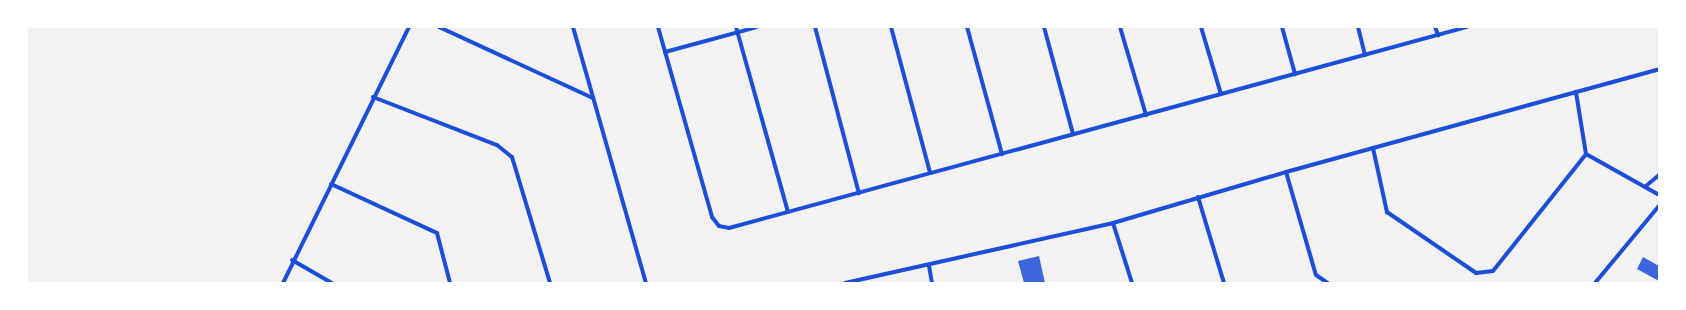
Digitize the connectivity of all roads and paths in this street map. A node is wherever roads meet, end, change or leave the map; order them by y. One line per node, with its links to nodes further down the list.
1 (409, 27): 25 (street)
2 (439, 27): 26 (street)
3 (574, 27): 26 (street)
4 (658, 27): 19 (street)
5 (736, 27): 17 (street)
6 (757, 27): 17 (street)
7 (815, 27): 37 (street)
8 (891, 27): 33 (street)
9 (968, 27): 30 (street)
10 (1044, 27): 28 (street)
11 (1120, 27): 27 (street)
12 (1201, 27): 24 (street)
13 (1282, 27): 22 (street)
14 (1358, 27): 20 (street)
15 (1435, 27): 18 (street)
16 (1467, 27): 18 (street)
17 (738, 32): 19 (street); 41 (street)
18 (1438, 35): 20 (street)
19 (665, 52): 41 (street)
20 (1365, 55): 22 (street)
21 (1659, 69): 23 (street)
22 (1294, 74): 24 (street)
23 (1576, 92): 29 (street); 31 (street)
24 (1221, 94): 27 (street)
25 (373, 97): 35 (street); 48 (street)
26 (593, 98): 49 (street)
27 (1146, 115): 28 (street)
28 (1073, 134): 30 (street)
29 (1373, 148): 31 (street); 32 (street)
30 (1002, 154): 33 (street)
31 (1586, 154): 36 (street)
32 (1286, 172): 39 (street); 54 (street)
33 (930, 173): 37 (street)
34 (1659, 175): 36 (street)
35 (331, 184): 43 (street); 47 (street)
36 (1646, 186): 38 (street)
37 (859, 193): 41 (street)
38 (1659, 195)
39 (1198, 197): 42 (street); 53 (street)
40 (1659, 206): 55 (street)
41 (788, 212)
42 (1113, 223): 44 (street); 52 (street)
43 (292, 260): 45 (street); 46 (street)
44 (929, 266): 50 (street); 51 (street)
45 (283, 283)
46 (332, 283)
47 (450, 283)
48 (550, 283)
49 (646, 283)
50 (845, 283)
51 (932, 283)
52 (1132, 283)
53 (1224, 283)
54 (1328, 283)
55 (1595, 283)

